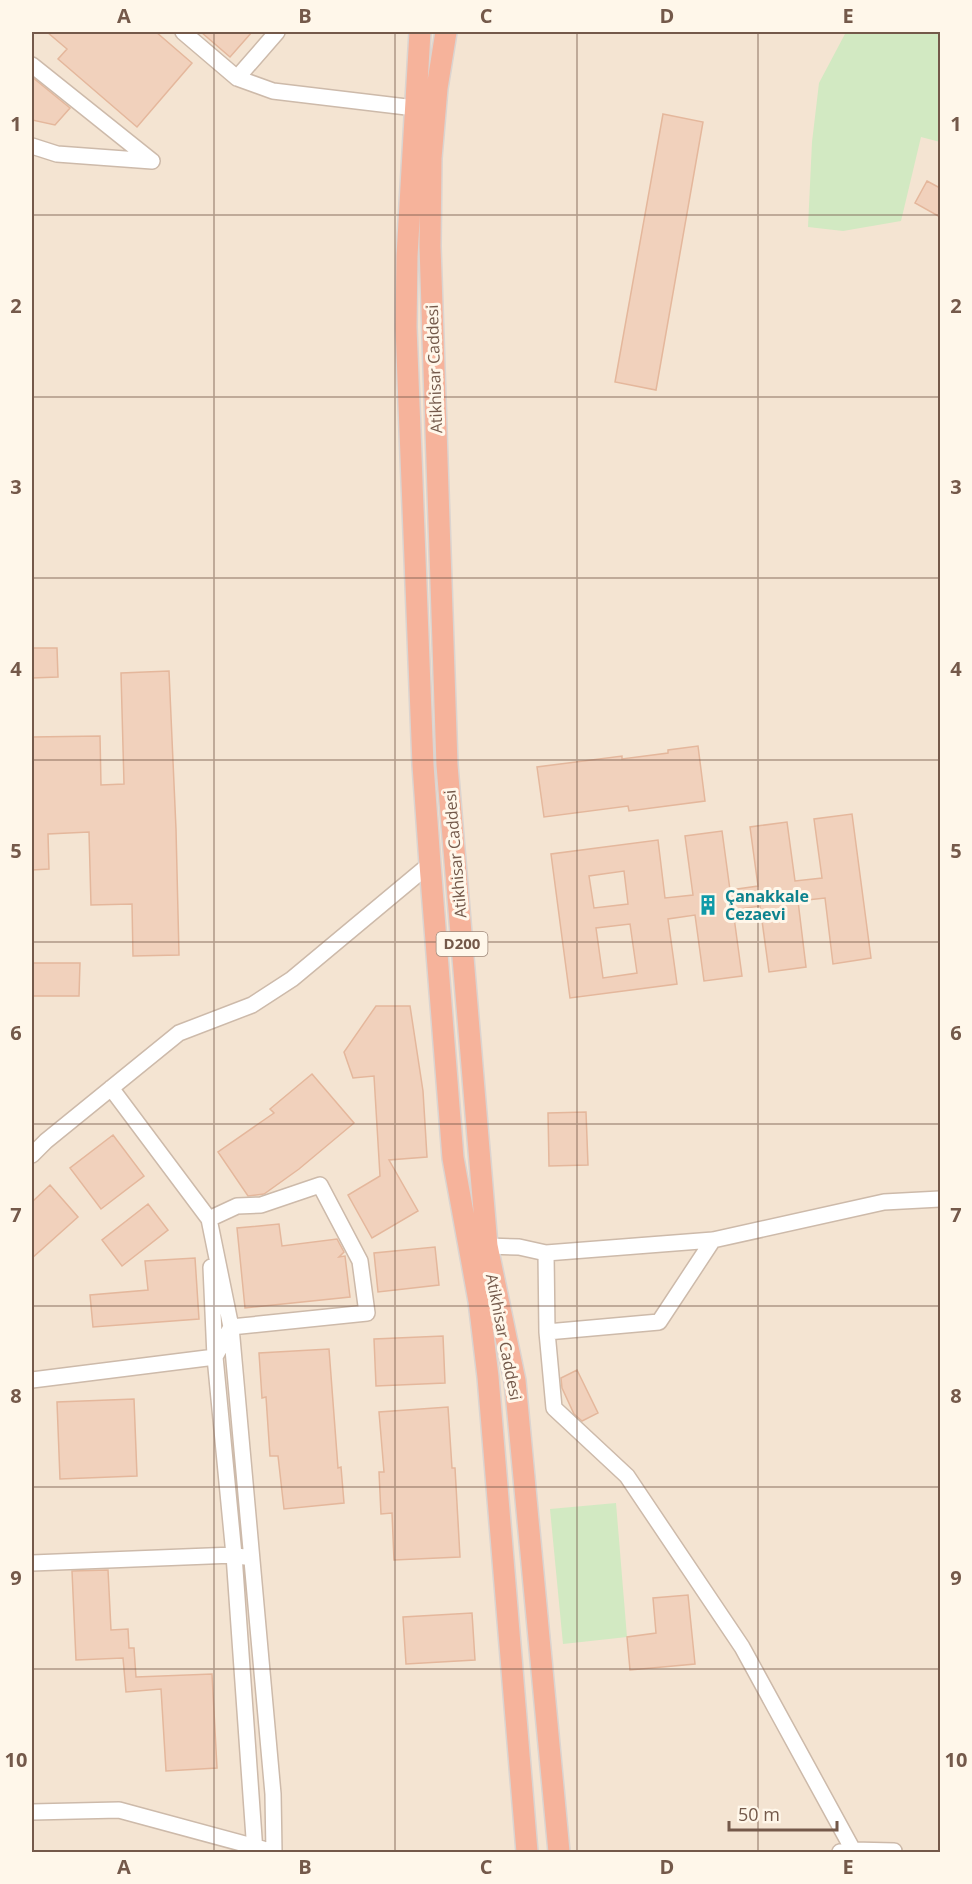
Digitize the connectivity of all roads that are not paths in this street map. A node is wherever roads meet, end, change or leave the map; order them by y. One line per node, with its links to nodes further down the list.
1 (183, 32): 6 (street)
2 (277, 32): 6 (street)
3 (446, 32): 10 (highway, Atikhisar Caddesi / D200)
4 (418, 35): 7 (highway, Atikhisar Caddesi / D200)
5 (32, 65): 8 (street)
6 (237, 78): 7 (street)
7 (415, 108): 9 (highway, Atikhisar Caddesi / D200)
8 (32, 146)
9 (430, 864): 11 (highway, Atikhisar Caddesi / D200); 12 (street)
10 (471, 1062): 11 (highway); 17 (highway, Atikhisar Caddesi / D200)
11 (447, 1065): 31 (highway, Atikhisar Caddesi / D200)
12 (111, 1088): 13 (street); 15 (street)
13 (32, 1155)
14 (940, 1199): 16 (street)
15 (209, 1220): 19 (street); 19 (street); 21 (street)
16 (713, 1240): 18 (street); 20 (street)
17 (487, 1246): 18 (street); 32 (highway, Atikhisar Caddesi / D200)
18 (546, 1253): 20 (street)
19 (231, 1327): 21 (street); 24 (street)
20 (547, 1332): 28 (street)
21 (215, 1357): 22 (street); 23 (street)
22 (32, 1380)
23 (234, 1555): 24 (street); 25 (street); 27 (street)
24 (252, 1558): 30 (street)
25 (32, 1563)
26 (32, 1812): 27 (street)
27 (254, 1849): 30 (street)
28 (846, 1851): 29 (street)
29 (894, 1851)
30 (274, 1852)
31 (527, 1852)
32 (559, 1852)

